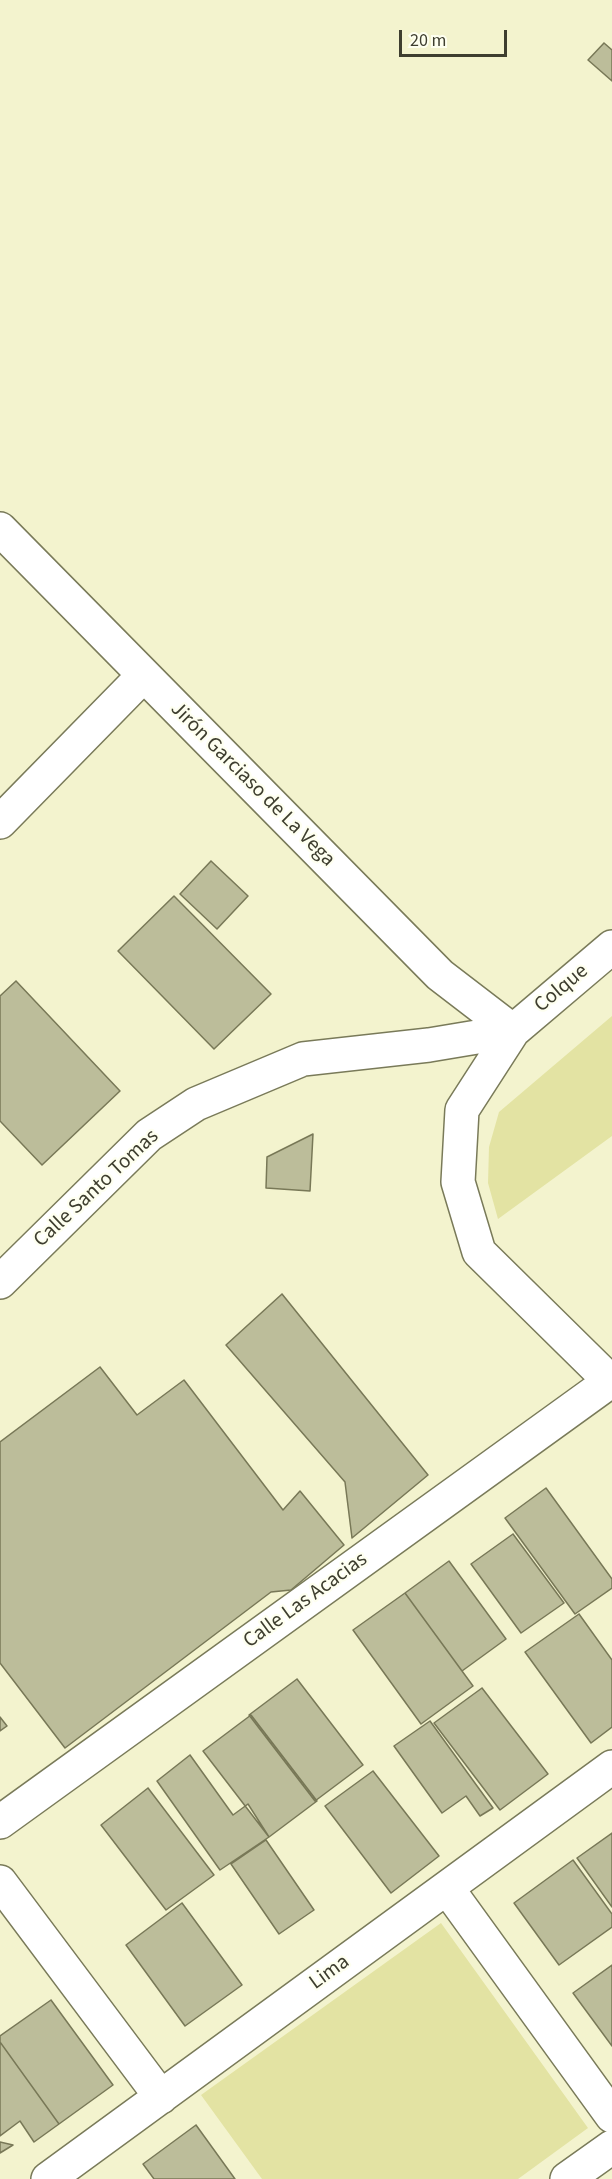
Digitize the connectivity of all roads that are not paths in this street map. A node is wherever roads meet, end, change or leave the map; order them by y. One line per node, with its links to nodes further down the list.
1 (0, 529): 2 (street, Jirón Garciaso de La Vega)
2 (144, 675): 3 (street); 5 (street, Jirón Garciaso de La Vega)
3 (0, 822)
4 (612, 947): 5 (street, Colque)
5 (513, 1031): 6 (street, Calle Santo Tomas); 7 (street)
6 (0, 1282)
7 (611, 1381): 9 (street, Calle Las Acacias)
8 (612, 1767): 11 (street, Lima)
9 (0, 1822)
10 (0, 1882): 12 (street)
11 (447, 1888): 12 (street, Lima); 13 (street)
12 (161, 2097): 15 (street, Lima)
13 (612, 2116)
14 (612, 2147): 16 (street)
15 (48, 2179)
16 (567, 2179)

